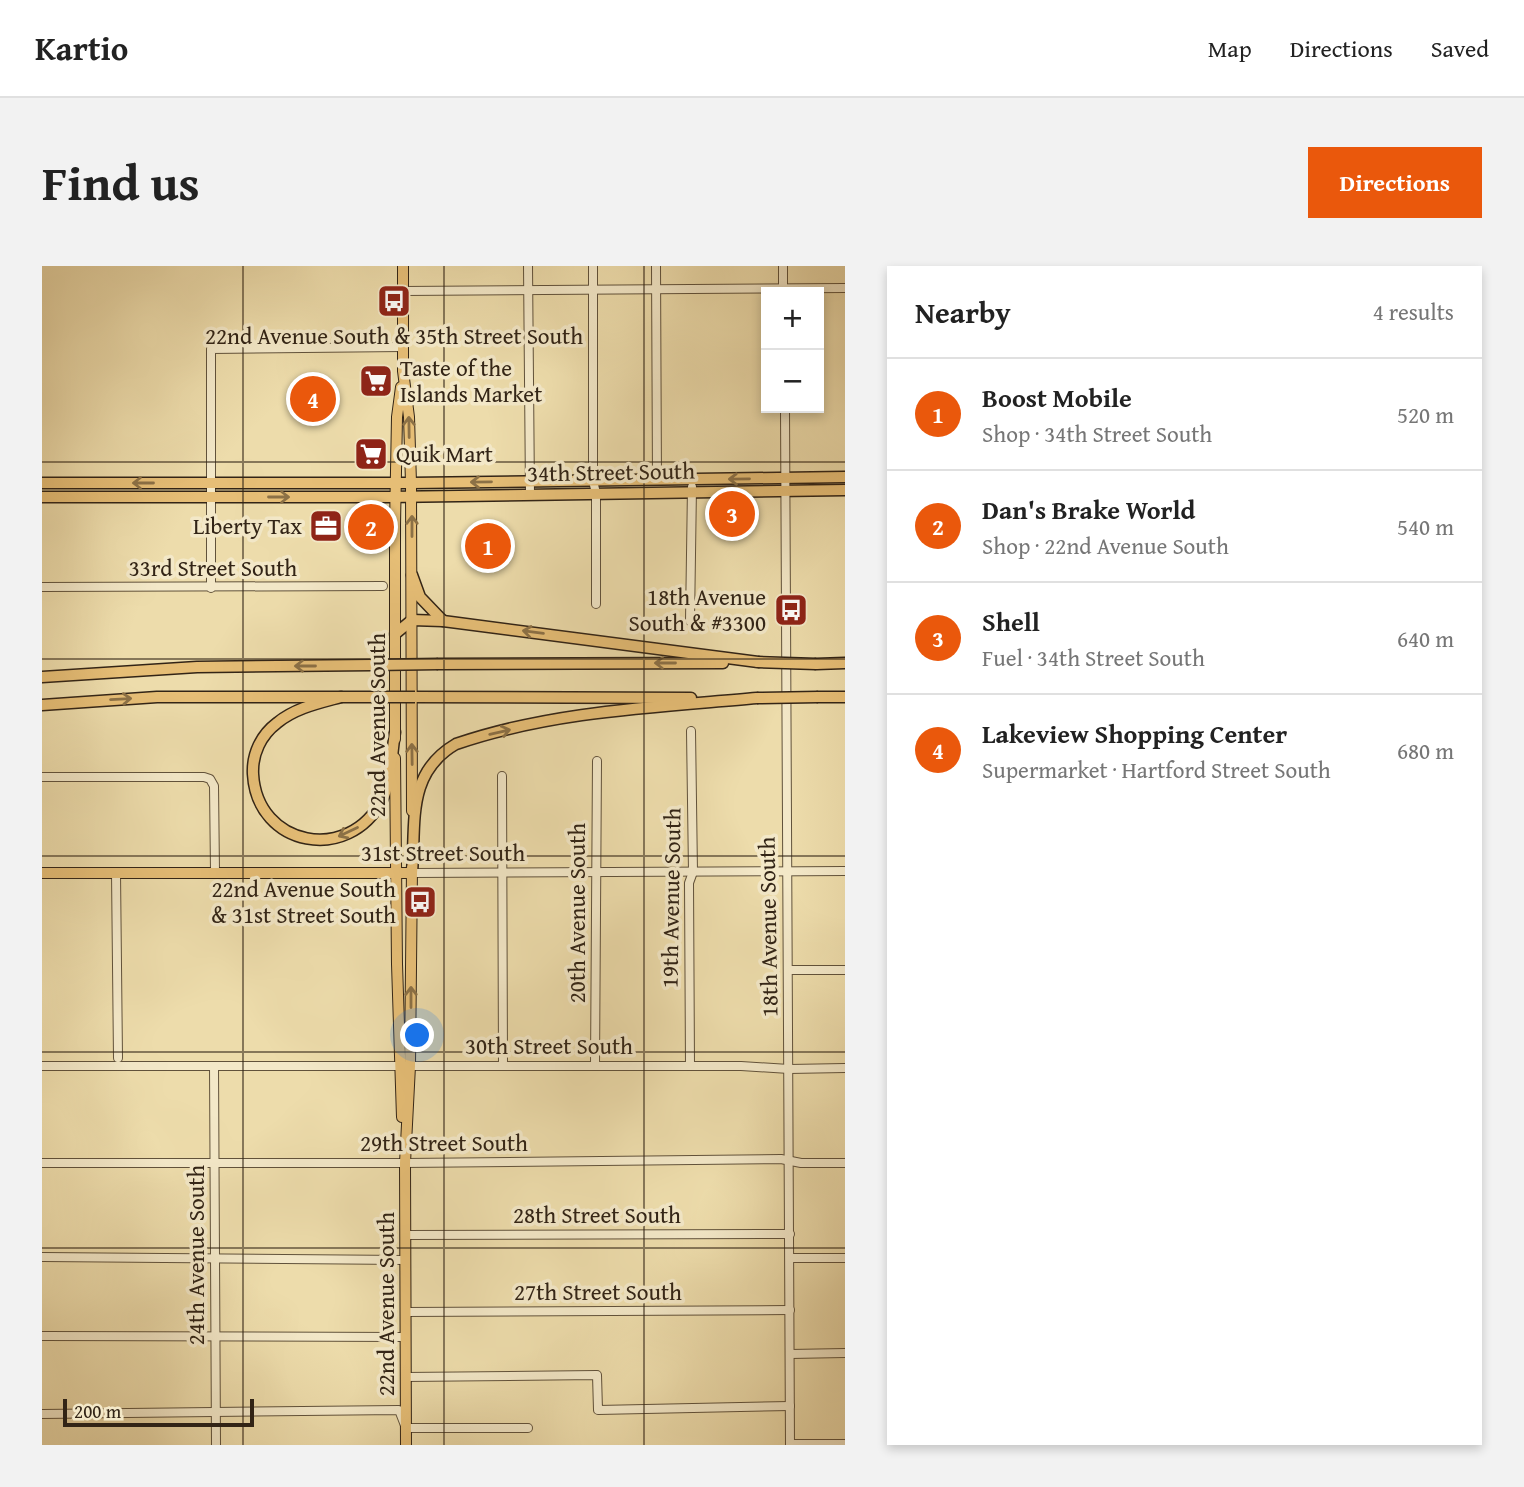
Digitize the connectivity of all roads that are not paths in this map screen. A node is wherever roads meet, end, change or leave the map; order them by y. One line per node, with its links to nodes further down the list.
1 (403, 266): 13 (main road, 22nd Avenue South)
2 (528, 266): 10 (street)
3 (593, 266): 11 (street)
4 (656, 266): 8 (street)
5 (783, 266): 6 (street)
6 (783, 287)
7 (845, 288): 9 (street)
8 (656, 289): 11 (street); 12 (street); 19 (street)
9 (824, 289)
10 (528, 290): 11 (street); 13 (street); 22 (street)
11 (593, 290): 21 (street)
12 (761, 290)
13 (403, 291): 14 (main road, 22nd Avenue South)
14 (403, 347): 15 (main road, 22nd Avenue South); 24 (street)
15 (403, 371): 25 (main road, 22nd Avenue South); 26 (main road, 22nd Avenue South, one-way to 15)
16 (785, 413): 18 (street, 18th Avenue South)
17 (845, 477): 18 (highway, 34th Street South)
18 (786, 478): 20 (highway, 34th Street South, one-way to 20); 28 (street, 18th Avenue South)
19 (657, 480): 20 (highway, 34th Street South); 21 (highway, 34th Street South)
20 (692, 480): 29 (street)
21 (593, 481): 22 (highway, 34th Street South); 30 (street)
22 (530, 482): 26 (highway, 34th Street South, one-way to 26); 31 (street)
23 (42, 483): 24 (highway, 34th Street South, one-way to 23)
24 (211, 483): 25 (highway, 34th Street South); 34 (street)
25 (396, 483): 26 (highway, 34th Street South); 35 (main road, 22nd Avenue South)
26 (411, 483): 32 (main road, 22nd Avenue South)
27 (845, 490): 28 (highway, 34th Street South)
28 (786, 491): 29 (highway, 34th Street South); 57 (street, 18th Avenue South)
29 (691, 492): 30 (highway, 34th Street South); 43 (street)
30 (596, 493): 31 (highway, 34th Street South); 40 (street)
31 (530, 494): 32 (highway, 34th Street South)
32 (411, 496): 35 (highway, 34th Street South); 36 (main road, 22nd Avenue South, one-way to 32)
33 (42, 497): 34 (highway, 34th Street South)
34 (211, 497): 35 (highway, 34th Street South, one-way to 35); 39 (street)
35 (396, 497): 44 (main road, 22nd Avenue South)
36 (412, 575): 41 (main road, 22nd Avenue South); 42 (highway)
37 (383, 586): 39 (street, 33rd Street South)
38 (42, 587): 39 (street, 33rd Street South)
39 (211, 588)
40 (596, 604)
41 (412, 620): 42 (highway); 44 (highway); 66 (main road, 22nd Avenue South, one-way to 41)
42 (443, 621): 45 (highway, one-way to 42)
43 (690, 621)
44 (395, 634): 53 (main road, 22nd Avenue South)
45 (758, 662): 46 (highway, bridge); 47 (highway, one-way to 47, bridge)
46 (845, 663)
47 (46, 677)
48 (341, 697): 50 (highway, bridge); 51 (highway, one-way to 48); 53 (highway, one-way to 48)
49 (845, 697): 50 (highway, bridge)
50 (757, 698): 66 (highway, one-way to 50)
51 (48, 705)
52 (691, 731): 62 (street, 19th Avenue South)
53 (395, 732): 65 (main road, 22nd Avenue South)
54 (597, 761): 61 (street, 20th Avenue South)
55 (42, 776): 59 (street)
56 (502, 776): 60 (street)
57 (787, 871): 58 (street, 31st Street South); 62 (street, 31st Street South); 67 (street, 18th Avenue South)
58 (845, 871)
59 (215, 872): 64 (main road, 31st Street South); 65 (main road, 31st Street South)
60 (504, 872): 61 (street, 31st Street South); 66 (street, 31st Street South); 74 (street)
61 (597, 872): 62 (street, 31st Street South); 75 (street, 20th Avenue South)
62 (693, 872): 76 (street, 19th Avenue South)
63 (42, 873): 64 (main road, 31st Street South)
64 (116, 873): 69 (street)
65 (397, 873): 66 (main road, 31st Street South); 72 (main road, 22nd Avenue South)
66 (412, 873): 73 (main road, 22nd Avenue South, one-way to 66)
67 (788, 970): 68 (street); 78 (street, 18th Avenue South)
68 (845, 970)
69 (118, 1058)
70 (42, 1066): 71 (street, 30th Street South)
71 (214, 1066): 72 (street, 30th Street South); 81 (street, 24th Avenue South)
72 (399, 1066): 73 (street, 30th Street South); 82 (main road, 22nd Avenue South)
73 (410, 1066): 74 (street, 30th Street South); 82 (main road, 22nd Avenue South)
74 (503, 1066): 75 (street, 30th Street South)
75 (595, 1066): 76 (street, 30th Street South)
76 (690, 1066): 78 (street, 30th Street South)
77 (845, 1068): 78 (street, 30th Street South)
78 (789, 1069): 79 (street, 18th Avenue South)
79 (790, 1162): 82 (street, 29th Street South); 83 (street, 29th Street South); 84 (street, 18th Avenue South)
80 (42, 1163): 81 (street, 29th Street South)
81 (214, 1163): 82 (street, 29th Street South); 87 (street, 24th Avenue South)
82 (405, 1163): 85 (main road, 22nd Avenue South)
83 (845, 1164)
84 (790, 1234): 85 (street, 28th Street South); 88 (street, 18th Avenue South)
85 (405, 1235): 90 (main road, 22nd Avenue South)
86 (42, 1257): 87 (street)
87 (215, 1258): 90 (street); 94 (street, 24th Avenue South)
88 (790, 1258): 89 (street); 91 (street, 18th Avenue South)
89 (845, 1258)
90 (405, 1260): 92 (main road, 22nd Avenue South)
91 (790, 1310): 92 (street, 27th Street South); 96 (street, 18th Avenue South)
92 (405, 1312): 95 (main road, 22nd Avenue South)
93 (42, 1336): 94 (street)
94 (215, 1336): 95 (street); 100 (street, 24th Avenue South)
95 (405, 1337): 98 (main road, 22nd Avenue South)
96 (790, 1353): 97 (street); 99 (street, 18th Avenue South)
97 (845, 1353)
98 (405, 1377): 99 (street); 102 (main road, 22nd Avenue South)
99 (790, 1406): 104 (street, 18th Avenue South)
100 (216, 1412): 101 (street); 102 (street); 106 (street, 24th Avenue South)
101 (42, 1413)
102 (406, 1428): 103 (street); 107 (main road, 22nd Avenue South)
103 (528, 1428)
104 (790, 1444): 105 (street)
105 (845, 1444)
106 (216, 1445)
107 (406, 1445)

